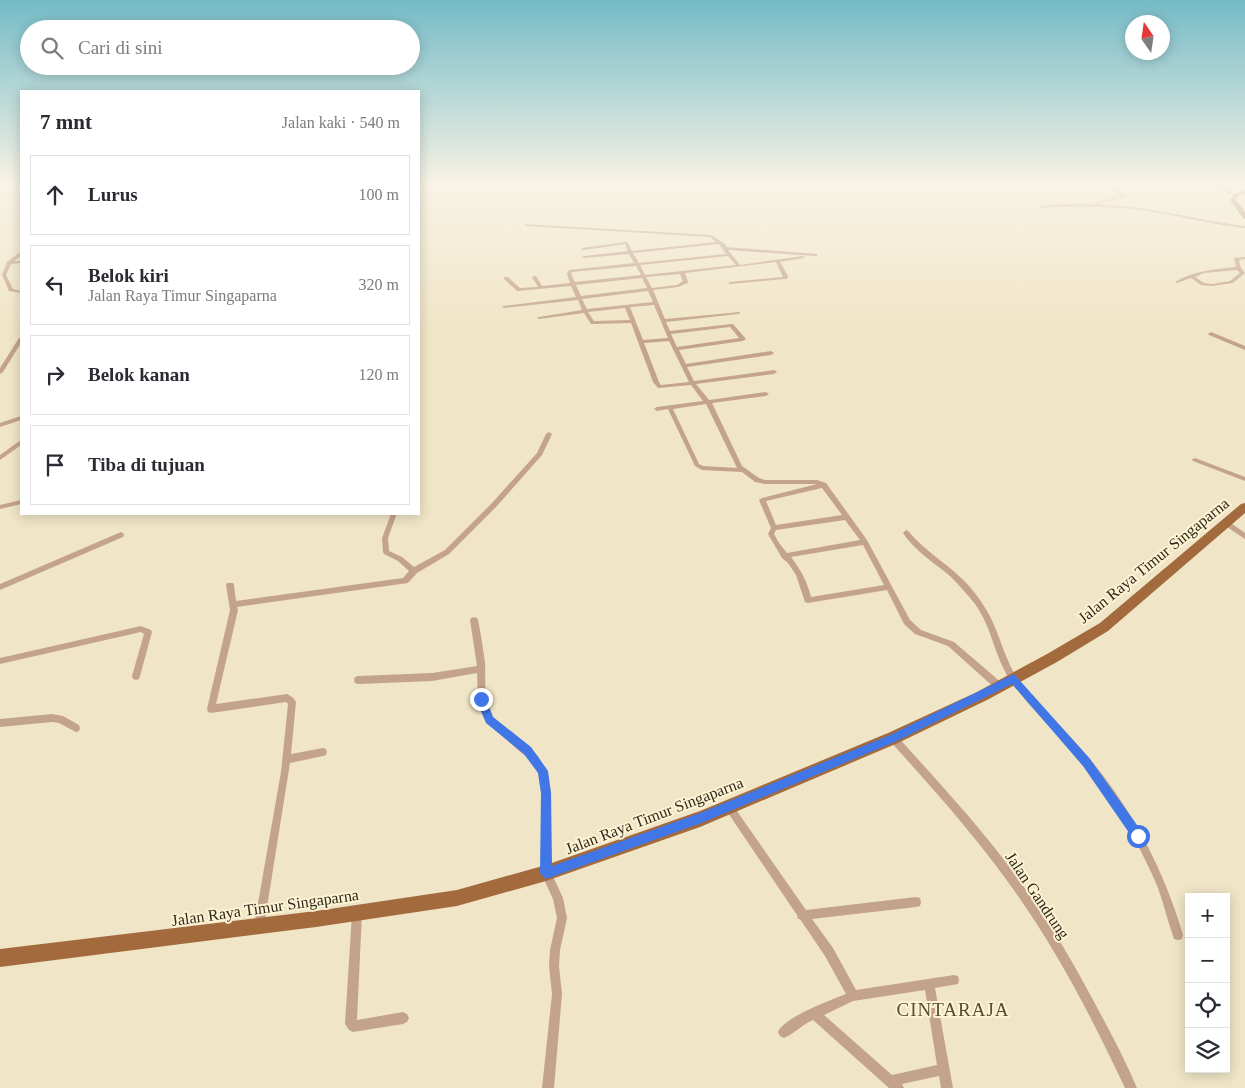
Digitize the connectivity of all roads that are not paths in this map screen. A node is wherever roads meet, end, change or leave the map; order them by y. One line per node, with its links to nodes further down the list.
1 (674, 234): 2 (street)
2 (720, 243): 3 (street); 5 (street)
3 (725, 248): 7 (street); 10 (street)
4 (584, 249): 5 (street)
5 (631, 253): 8 (street); 13 (street)
6 (20, 255): 12 (street)
7 (729, 255): 13 (street); 14 (street)
8 (584, 257)
9 (1245, 258): 15 (street)
10 (777, 260): 14 (street); 23 (street)
11 (20, 262): 12 (street)
12 (9, 263): 17 (street)
13 (637, 264): 18 (street); 24 (street)
14 (739, 266): 16 (street)
15 (1238, 268): 19 (street); 19 (street)
16 (682, 272): 18 (street); 26 (street)
17 (2, 276): 27 (street)
18 (643, 276): 24 (street); 26 (street)
19 (1190, 276): 22 (street)
20 (534, 277): 25 (street)
21 (506, 278): 25 (street)
22 (1177, 282)
23 (730, 283)
24 (573, 284): 25 (street); 28 (street)
25 (541, 288)
26 (650, 289): 28 (street); 29 (street)
27 (20, 292)
28 (579, 297): 30 (street); 32 (street)
29 (656, 303): 31 (street); 36 (street)
30 (504, 306)
31 (627, 306): 32 (street); 35 (street)
32 (585, 311): 34 (street); 35 (street)
33 (738, 313): 36 (street)
34 (539, 318)
35 (633, 320): 40 (street)
36 (663, 321): 38 (street)
37 (1211, 334): 41 (street)
38 (669, 336): 40 (street); 42 (street); 42 (street)
39 (20, 341): 45 (street)
40 (641, 342): 47 (street)
41 (1245, 348)
42 (676, 349): 44 (street)
43 (771, 354): 44 (street)
44 (684, 366): 47 (street)
45 (0, 372)
46 (774, 372): 47 (street)
47 (693, 383): 49 (street)
48 (766, 394): 49 (street)
49 (708, 402): 50 (street); 58 (street)
50 (670, 408): 51 (street); 58 (street)
51 (658, 409)
52 (20, 418): 53 (street)
53 (0, 425)
54 (549, 434): 73 (street)
55 (20, 443): 56 (street)
56 (0, 458)
57 (1195, 460): 59 (street)
58 (742, 470): 60 (street)
59 (1245, 479)
60 (824, 485): 65 (street); 67 (street)
61 (20, 502): 62 (street)
62 (0, 507)
63 (1245, 507): 66 (main road, Jalan Raya Timur Singaparna)
64 (393, 516): 73 (street)
65 (846, 517): 67 (street); 71 (street)
66 (1226, 523): 70 (street); 82 (main road, Jalan Raya Timur Singaparna)
67 (774, 528): 72 (street)
68 (906, 533): 82 (street)
69 (121, 536): 75 (street)
70 (1245, 536)
71 (864, 542): 72 (street); 76 (street)
72 (784, 556): 76 (street)
73 (414, 571): 77 (street)
74 (230, 586): 77 (street)
75 (0, 587)
76 (889, 587): 84 (street)
77 (234, 604): 89 (street)
78 (474, 620): 80 (street)
79 (0, 661): 81 (street)
80 (481, 669): 83 (street); 91 (street)
81 (136, 676)
82 (1014, 679): 84 (main road, Jalan Raya Timur Singaparna); 96 (street)
83 (358, 680)
84 (1000, 686): 87 (main road, Jalan Raya Timur Singaparna)
85 (0, 723): 86 (street)
86 (76, 728)
87 (893, 738): 90 (main road, Jalan Raya Timur Singaparna); 108 (street, Jalan Gandrung)
88 (323, 752): 89 (street)
89 (287, 759): 95 (street)
90 (728, 807): 91 (main road, Jalan Raya Timur Singaparna); 94 (street)
91 (546, 873): 93 (main road, Jalan Raya Timur Singaparna); 106 (street)
92 (916, 902): 94 (street)
93 (357, 913): 95 (main road, Jalan Raya Timur Singaparna); 102 (street)
94 (802, 915): 100 (street)
95 (259, 926): 97 (main road, Jalan Raya Timur Singaparna)
96 (1178, 935)
97 (0, 958)
98 (954, 980): 99 (street)
99 (929, 984): 100 (street); 104 (street)
100 (853, 996): 101 (street)
101 (814, 1013): 103 (street); 105 (street)
102 (403, 1018)
103 (784, 1032)
104 (944, 1069): 105 (street); 107 (street)
105 (894, 1085)
106 (548, 1088)
107 (948, 1088)
108 (1131, 1088)

